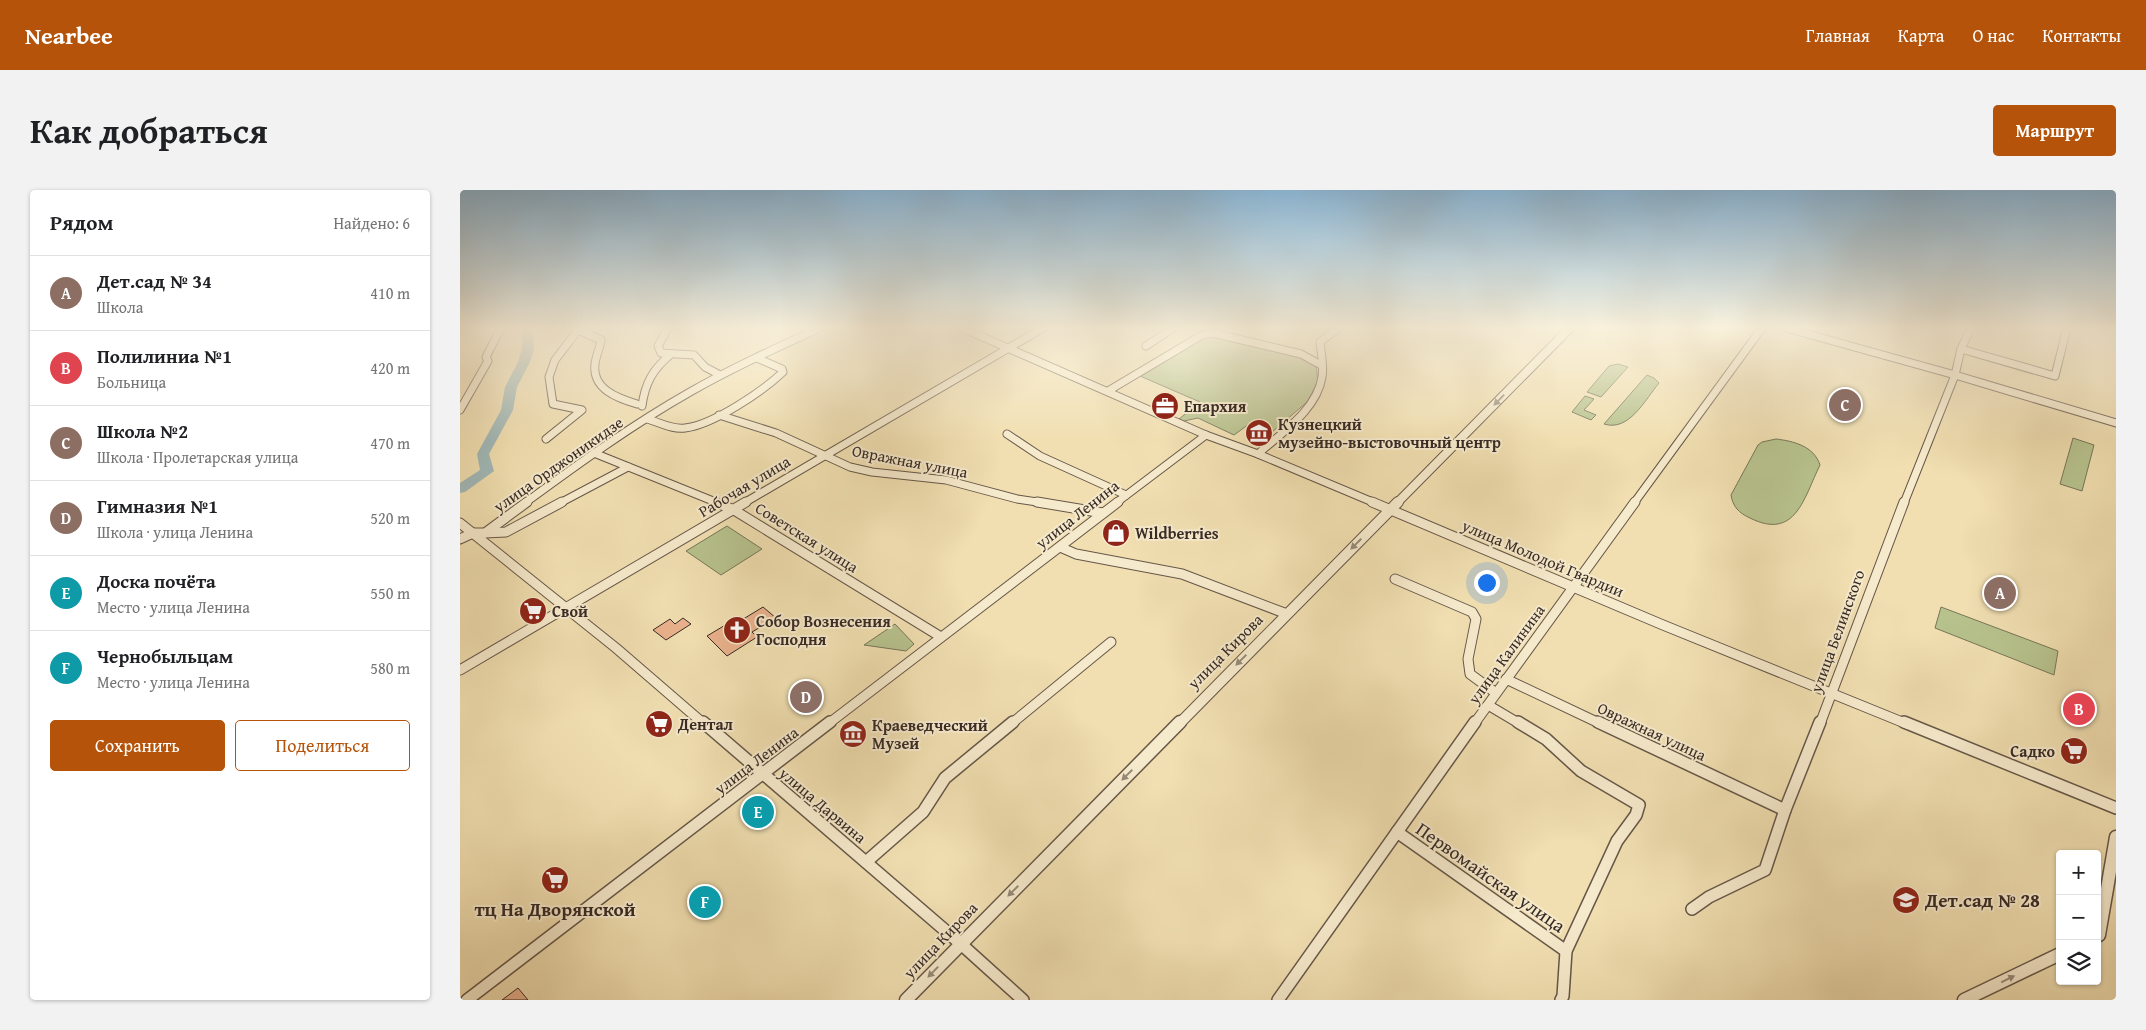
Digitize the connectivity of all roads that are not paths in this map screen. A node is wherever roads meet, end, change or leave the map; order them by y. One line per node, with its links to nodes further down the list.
1 (1321, 365): 29 (street)
2 (485, 366): 21 (street)
3 (553, 366): 27 (street)
4 (594, 366): 5 (street)
5 (656, 366)
6 (704, 366): 18 (street)
7 (740, 366): 18 (street, улица Орджоникидзе)
8 (775, 366): 22 (street, улица Орджоникидзе)
9 (978, 366): 30 (street, Рабочая улица)
10 (1050, 366): 20 (street, улица Молодой Гвардии)
11 (1150, 366): 20 (street)
12 (1533, 366): 34 (street, улица Кирова, one-way to 34)
13 (1734, 366): 42 (street, улица Калинина)
14 (1922, 366): 19 (street)
15 (1957, 366): 19 (street, улица Белинского)
16 (2019, 366): 17 (street)
17 (2058, 366)
18 (720, 375): 23 (street, улица Орджоникидзе)
19 (1955, 375): 24 (street); 50 (street, улица Белинского)
20 (1108, 391): 26 (street, улица Молодой Гвардии)
21 (460, 410)
22 (719, 415): 23 (street, улица Орджоникидзе); 30 (street, Овражная улица)
23 (647, 418): 28 (street, улица Орджоникидзе)
24 (2116, 423)
25 (1008, 434): 32 (street)
26 (1206, 436): 29 (street, улица Молодой Гвардии); 32 (street, улица Ленина)
27 (546, 439)
28 (594, 453): 31 (street, Советская улица); 38 (street, улица Орджоникидзе)
29 (1258, 454): 34 (street, улица Молодой Гвардии)
30 (825, 455): 33 (street, Рабочая улица); 35 (street, Овражная улица)
31 (628, 467): 33 (street, Советская улица); 38 (street, улица Орджоникидзе)
32 (1126, 495): 35 (street, улица Ленина)
33 (734, 510): 43 (street, Рабочая улица); 45 (street, Советская улица)
34 (1391, 510): 42 (street, улица Молодой Гвардии); 44 (street, улица Кирова, one-way to 44)
35 (1103, 513): 40 (street, улица Ленина)
36 (460, 523): 37 (street, улица Дарвина)
37 (473, 533): 38 (street, улица Орджоникидзе); 39 (street, улица Орджоникидзе); 43 (street, улица Дарвина)
38 (485, 533)
39 (460, 539)
40 (1060, 547): 44 (street); 45 (street, улица Ленина)
41 (1395, 579): 49 (street)
42 (1574, 586): 48 (street, улица Калинина); 50 (street, улица Молодой Гвардии)
43 (566, 607): 47 (street, Рабочая улица); 52 (street, улица Дарвина)
44 (1287, 614): 61 (street, улица Кирова, one-way to 61)
45 (941, 637): 52 (street, улица Ленина)
46 (1111, 642): 58 (street)
47 (460, 670)
48 (1506, 679): 49 (street, улица Калинина); 55 (street, Овражная улица)
49 (1496, 693): 51 (street, улица Калинина)
50 (1832, 693): 54 (street, улица Молодой Гвардии); 55 (street, улица Белинского)
51 (1488, 705): 53 (street); 56 (street, улица Калинина)
52 (761, 774): 58 (street, улица Дарвина); 64 (street, улица Ленина)
53 (1639, 805): 62 (street)
54 (2116, 808)
55 (1785, 810): 59 (street, улица Белинского)
56 (1397, 832): 62 (street, Первомайская улица); 67 (street, улица Калинина)
57 (2116, 837): 60 (street)
58 (866, 862): 61 (street, улица Дарвина)
59 (1692, 910)
60 (2101, 923)
61 (961, 944): 65 (street, улица Кирова, one-way to 65); 66 (street, улица Дарвина)
62 (1566, 950): 68 (street)
63 (2056, 956): 69 (street, one-way to 63)
64 (467, 1000)
65 (906, 1000)
66 (1023, 1000)
67 (1278, 1000)
68 (1561, 1000)
69 (1964, 1000)

